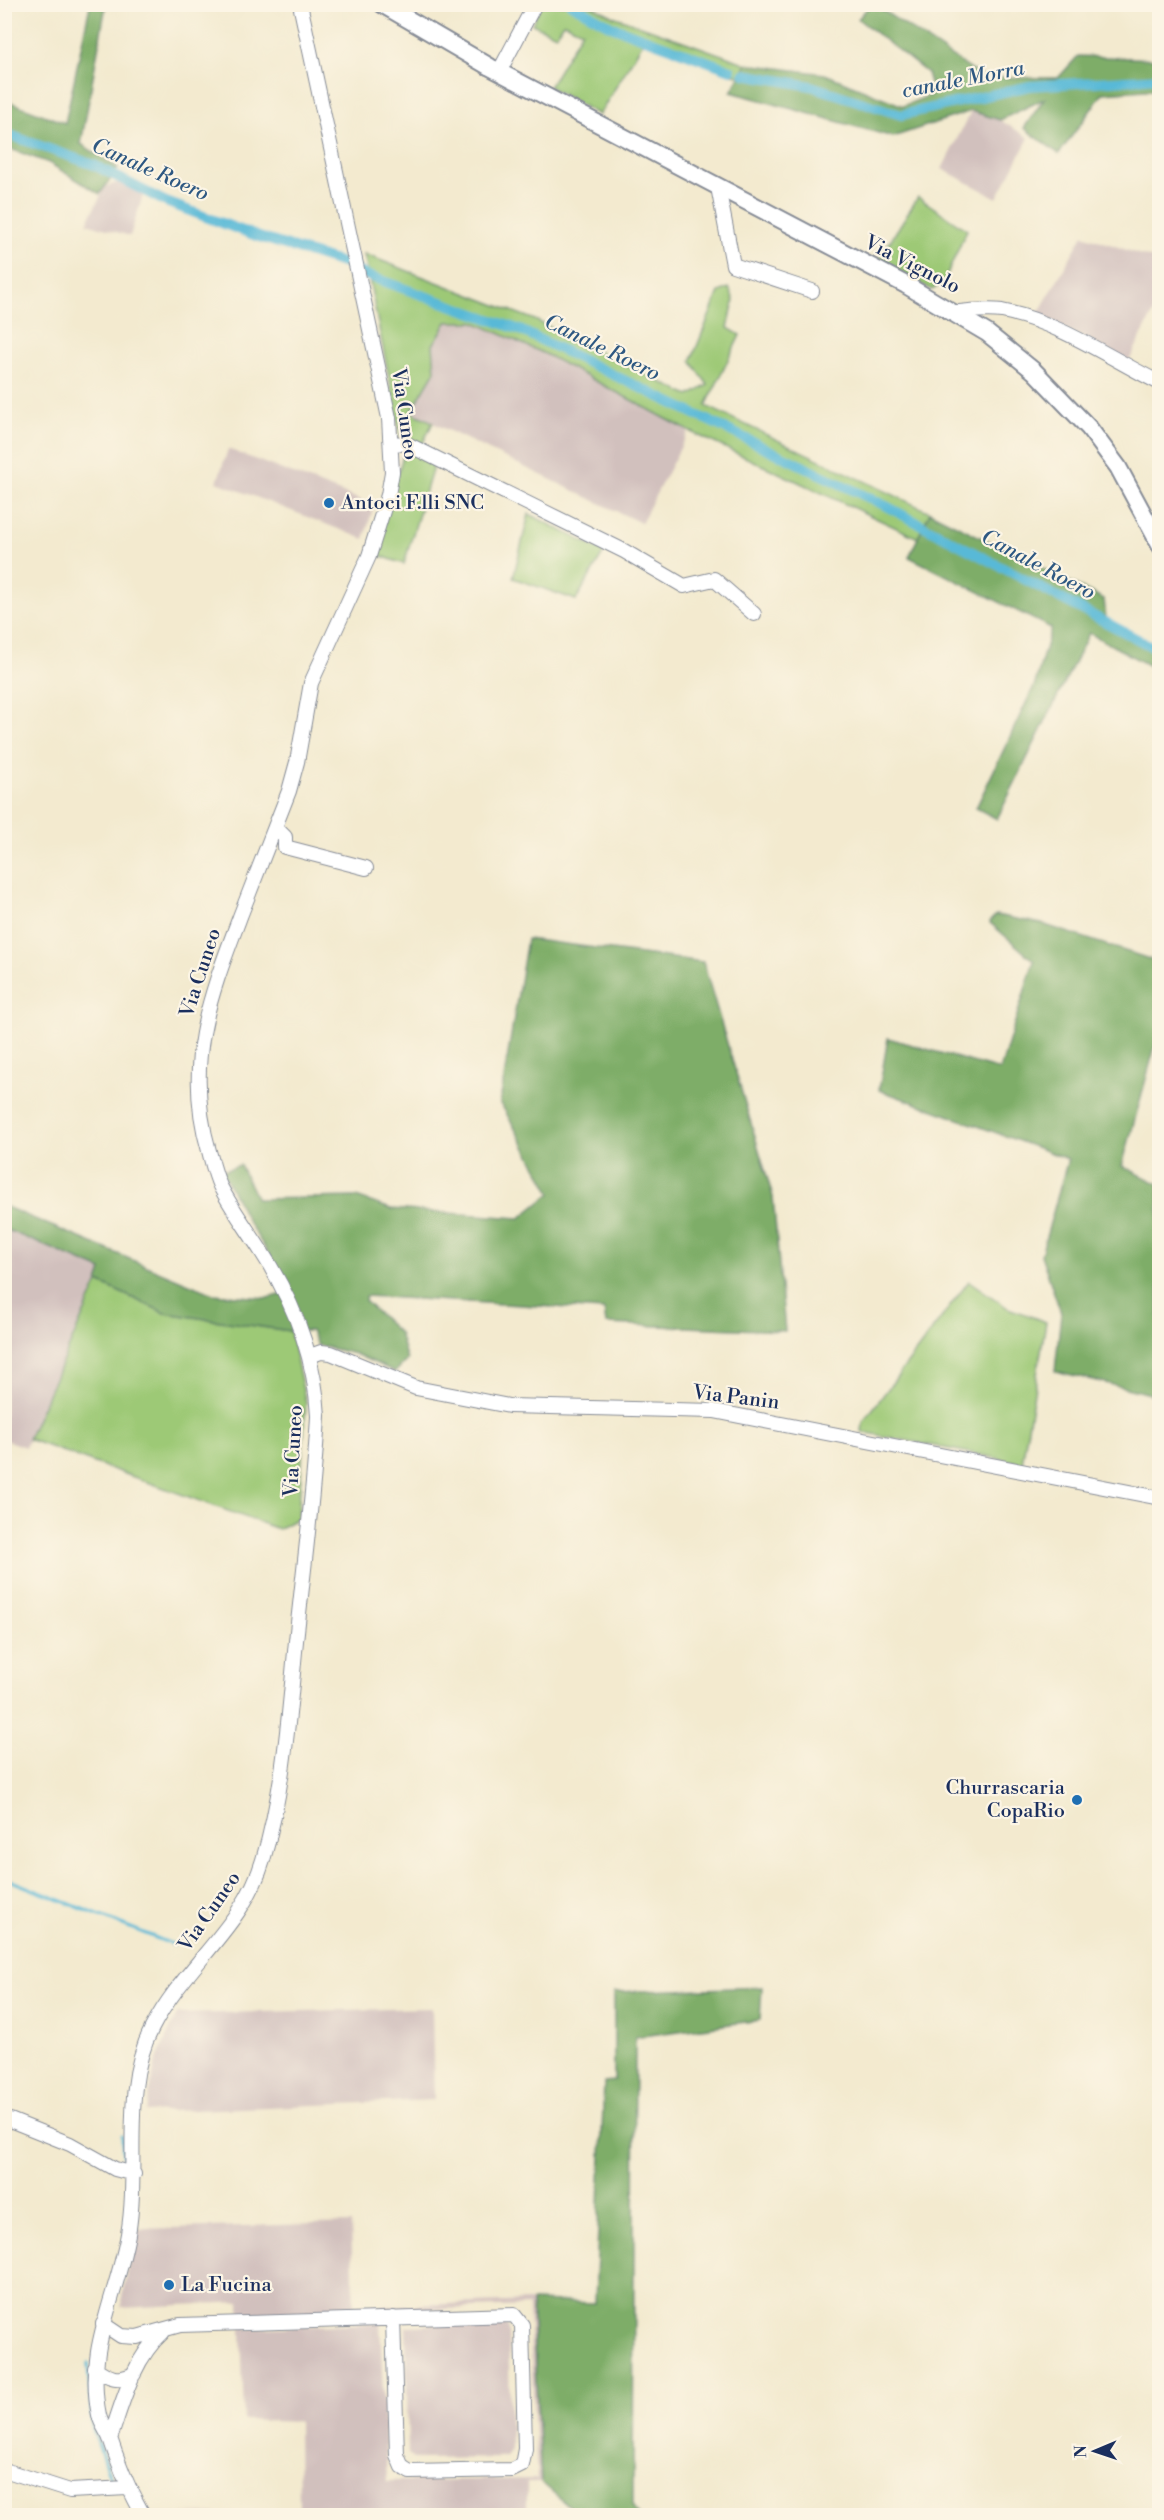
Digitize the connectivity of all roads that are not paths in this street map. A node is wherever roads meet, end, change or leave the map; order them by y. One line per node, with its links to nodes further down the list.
1 (300, 4): 9 (street, Via Cuneo)
2 (382, 4): 4 (main road, Via Vignolo)
3 (535, 4): 4 (street)
4 (499, 72): 5 (main road, Via Vignolo)
5 (718, 187): 6 (street); 7 (main road, Via Vignolo)
6 (813, 291)
7 (956, 312): 8 (street, Via Vignolo); 10 (main road)
8 (1160, 383)
9 (391, 443): 11 (street); 12 (street, Via Cuneo)
10 (1160, 545)
11 (754, 614)
12 (275, 827): 13 (street); 14 (street, Via Cuneo)
13 (285, 848): 14 (street); 15 (street)
14 (265, 853): 16 (street, Via Cuneo)
15 (366, 868)
16 (310, 1356): 17 (street, Via Panin); 19 (street, Via Cuneo)
17 (1160, 1498)
18 (10, 2120): 19 (street)
19 (134, 2174): 21 (street, Via Cuneo)
20 (393, 2318): 20 (street); 22 (street)
21 (103, 2324): 23 (street); 24 (street, Via Cuneo)
22 (165, 2330): 23 (street); 25 (street)
23 (127, 2336): 25 (street)
24 (95, 2368): 25 (street); 26 (street, Via Cuneo)
25 (137, 2369): 26 (street)
26 (110, 2439): 28 (street, Via Cuneo)
27 (4, 2470): 28 (street)
28 (127, 2488): 29 (street, Via Cuneo)
29 (144, 2516)

